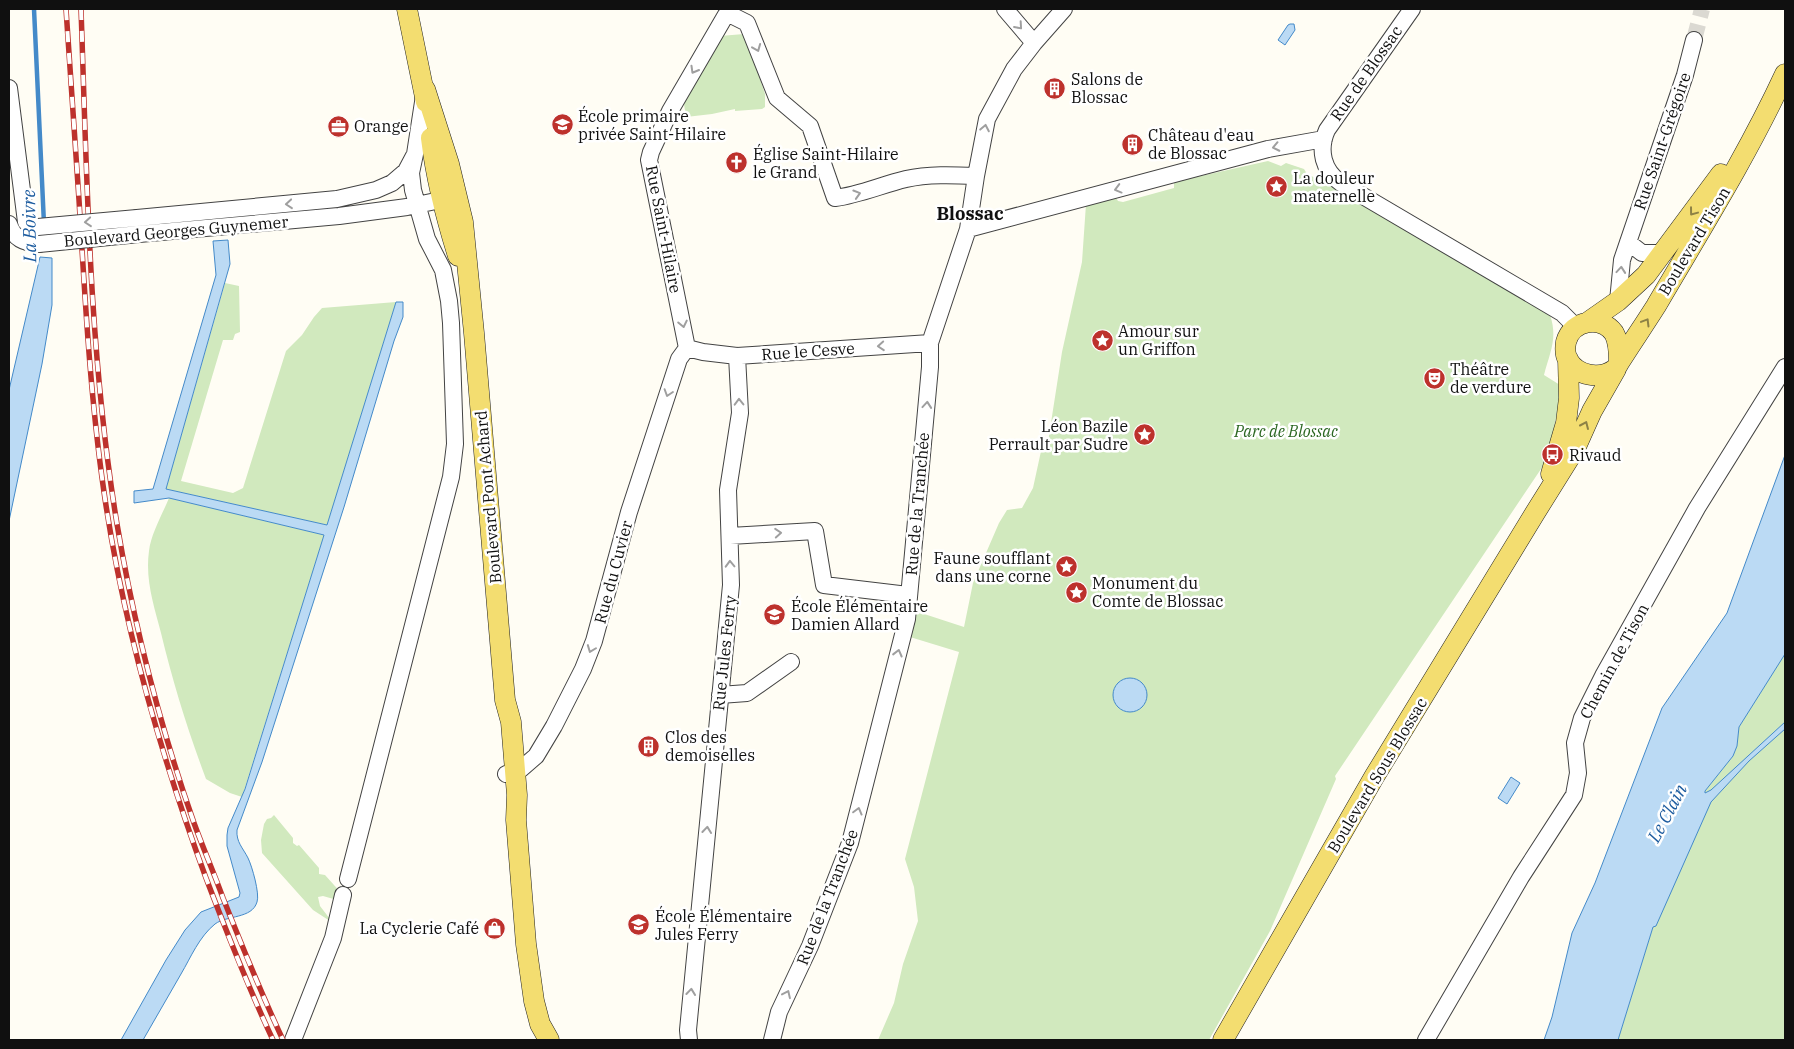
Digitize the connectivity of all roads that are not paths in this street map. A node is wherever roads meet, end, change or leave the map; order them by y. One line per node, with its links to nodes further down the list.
1 (407, 9): 10 (main road, Boulevard Pont Achard)
2 (1004, 9): 7 (street, one-way to 7)
3 (1064, 9): 7 (street, Rue de la Tranchée)
4 (1412, 9): 12 (street, Rue de Blossac)
5 (727, 11): 14 (street, one-way to 14); 29 (street, Rue Saint-Hilaire, one-way to 29)
6 (1694, 40): 22 (street, Rue Saint-Grégoire)
7 (1034, 43): 14 (street, Rue de la Tranchée, one-way to 7)
8 (1785, 74): 11 (main road, Boulevard Tison)
9 (9, 88): 18 (street)
10 (425, 89): 13 (street, Boulevard Georges Guynemer); 15 (main road, Boulevard Pont Achard)
11 (1765, 117): 23 (main road, Boulevard Tison, one-way to 23); 32 (main road, Boulevard Tison, one-way to 11)
12 (1324, 139): 20 (street, one-way to 20); 26 (street)
13 (415, 154): 16 (street, Boulevard Georges Guynemer); 17 (street)
14 (976, 176): 20 (street, Rue de la Tranchée)
15 (449, 194): 17 (street, Boulevard Georges Guynemer); 19 (main road, Boulevard Pont Achard); 24 (main road, Boulevard Pont Achard)
16 (337, 199): 17 (street, Boulevard Georges Guynemer); 18 (street, Boulevard Georges Guynemer, one-way to 18, bridge)
17 (415, 206): 19 (street, Boulevard Georges Guynemer); 21 (street, Boulevard Georges Guynemer, bridge); 40 (street)
18 (32, 224): 21 (street, Boulevard Georges Guynemer)
19 (449, 229): 24 (main road, Boulevard Pont Achard)
20 (968, 229): 28 (street, Rue de la Tranchée)
21 (10, 230)
22 (1628, 242): 23 (street); 25 (street, Rue Saint-Grégoire, one-way to 22)
23 (1661, 253): 25 (main road, Boulevard Tison)
24 (470, 294): 39 (main road, Boulevard Pont Achard)
25 (1618, 302): 26 (main road, Boulevard Tison); 27 (main road)
26 (1582, 325): 27 (main road); 31 (main road, Boulevard Sous Blossac)
27 (1611, 330): 32 (main road)
28 (930, 343): 30 (street, Rue le Cesve, one-way to 30); 36 (street, Rue de la Tranchée, one-way to 28)
29 (686, 348): 30 (street, Rue le Cesve); 39 (street, Rue du Cuvier, one-way to 39)
30 (737, 356): 35 (street, Rue Jules Ferry, one-way to 30)
31 (1568, 359): 32 (main road); 34 (main road, Boulevard Sous Blossac)
32 (1617, 366): 34 (main road, Boulevard Sous Blossac, one-way to 32)
33 (1785, 367): 49 (street, Chemin de Tison)
34 (1535, 512): 48 (main road, Boulevard Sous Blossac)
35 (730, 536): 36 (street, one-way to 36); 38 (street, Rue Jules Ferry, one-way to 35)
36 (908, 595): 47 (street, Rue de la Tranchée, one-way to 36)
37 (791, 662): 38 (street)
38 (720, 694): 46 (street, Rue Jules Ferry, one-way to 38)
39 (511, 773): 42 (main road, Boulevard Pont Achard)
40 (348, 879)
41 (343, 896): 43 (street)
42 (526, 944): 44 (main road, Boulevard Pont Achard); 45 (main road, Boulevard Pont Achard)
43 (293, 1040)
44 (533, 1040)
45 (549, 1040)
46 (689, 1040)
47 (772, 1040)
48 (1223, 1040)
49 (1426, 1040)

